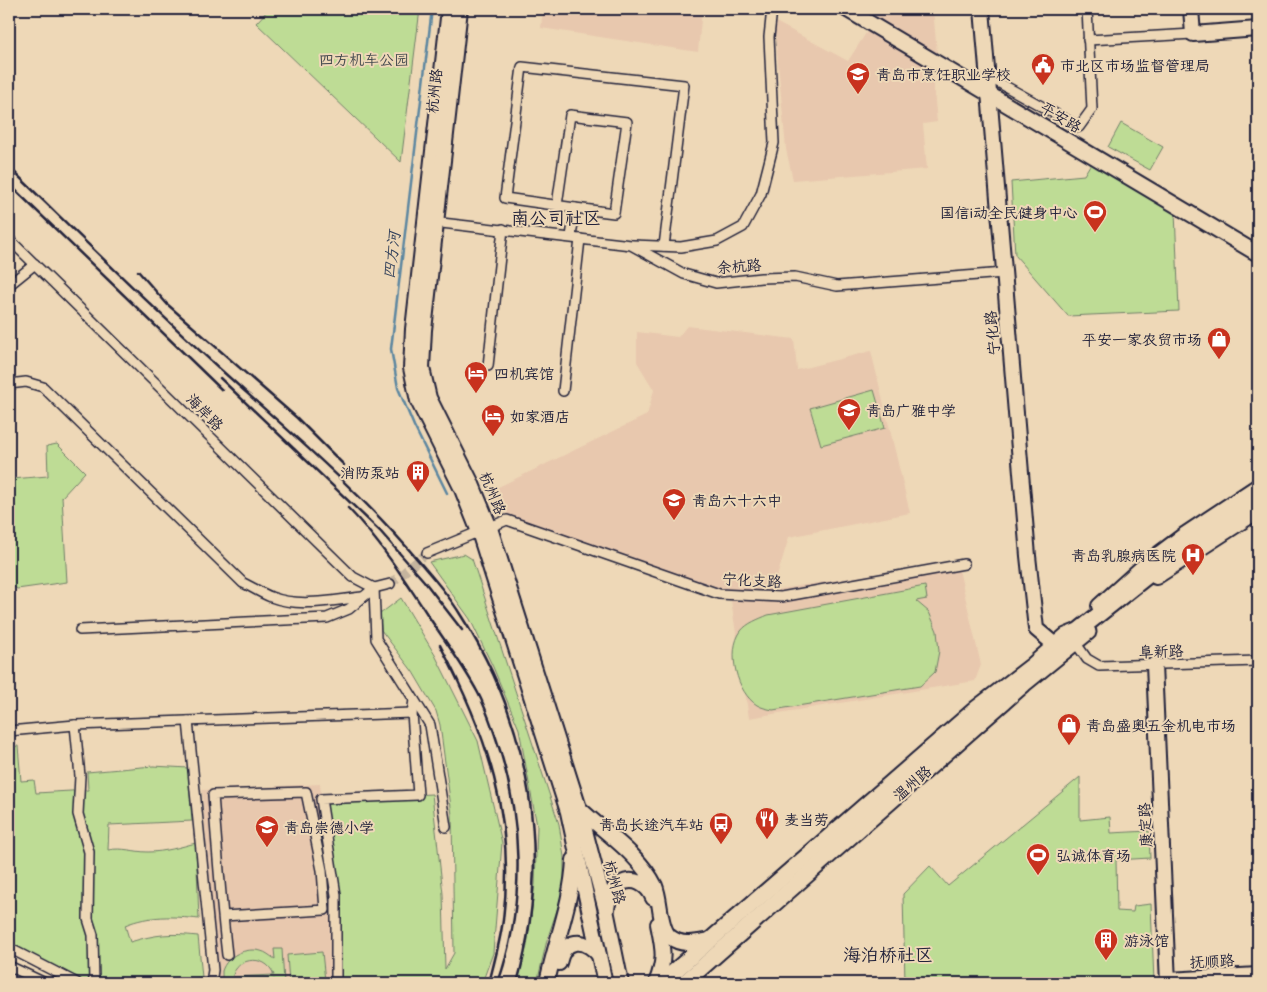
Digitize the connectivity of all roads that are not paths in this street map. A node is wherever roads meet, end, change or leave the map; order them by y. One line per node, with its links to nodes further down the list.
1 (449, 9): 15 (main road, 杭州路)
2 (460, 9): 15 (main road, 杭州路)
3 (772, 9): 20 (street)
4 (846, 9): 12 (main road, 平安路)
5 (982, 9): 11 (main road, 宁化路)
6 (1087, 9): 10 (street)
7 (1191, 9): 9 (main road)
8 (1258, 29): 9 (main road)
9 (1193, 34): 10 (street)
10 (1088, 40): 11 (street)
11 (987, 76): 12 (main road, 宁化路)
12 (989, 92): 21 (main road, 平安路); 23 (main road, 宁化路)
13 (557, 205): 14 (street); 14 (street); 20 (street)
14 (574, 208): 17 (street)
15 (431, 222): 16 (street, 余杭路); 31 (main road, 杭州路)
16 (503, 229): 17 (street, 余杭路); 25 (street)
17 (575, 238): 19 (street, 余杭路); 27 (street)
18 (9, 239): 22 (street, 海岸路)
19 (631, 245): 20 (street); 23 (street, 余杭路)
20 (664, 246)
21 (1258, 254)
22 (35, 264): 24 (street); 37 (street, 海岸路)
23 (1004, 273): 40 (main road, 宁化路)
24 (9, 285)
25 (488, 366)
26 (9, 384): 38 (street)
27 (563, 391)
28 (1258, 486): 40 (main road, 温州路)
29 (1258, 499): 33 (main road)
30 (1258, 511): 36 (main road, 温州路)
31 (484, 530): 32 (street); 34 (street, 宁化支路); 48 (main road, 杭州路); 50 (main road, 杭州路)
32 (427, 553)
33 (1175, 554): 36 (main road, 温州路); 40 (main road, 温州路)
34 (964, 564)
35 (390, 584): 37 (street)
36 (1143, 586): 40 (main road, 温州路)
37 (374, 588): 38 (street); 43 (street)
38 (363, 597): 39 (street)
39 (80, 630)
40 (1065, 641): 42 (street, 阜新路); 55 (main road, 温州路); 61 (main road, 温州路)
41 (1258, 661): 42 (street, 阜新路)
42 (1154, 665): 62 (main road, 康定路)
43 (414, 700): 44 (street); 49 (street)
44 (412, 713): 45 (street); 67 (street)
45 (188, 721): 46 (street); 52 (street)
46 (75, 725): 47 (street); 65 (street)
47 (9, 731)
48 (579, 808): 53 (main road, 杭州路); 55 (main road)
49 (446, 827)
50 (574, 839): 58 (main road, 杭州路); 68 (main road)
51 (216, 845): 52 (street); 54 (street); 54 (street)
52 (200, 847): 66 (street)
53 (606, 910): 71 (main road, 杭州路); 72 (main road)
54 (223, 916): 57 (street)
55 (711, 940): 73 (main road, 温州路)
56 (9, 948): 64 (street)
57 (227, 955)
58 (601, 961): 69 (main road); 70 (main road, 杭州路)
59 (9, 966): 63 (street)
60 (1258, 975): 62 (main road, 抚顺路)
61 (687, 982)
62 (1168, 982)
63 (45, 983)
64 (77, 983)
65 (94, 983)
66 (211, 983)
67 (336, 983)
68 (547, 983)
69 (555, 983)
70 (606, 983)
71 (621, 983)
72 (656, 983)
73 (661, 983)

